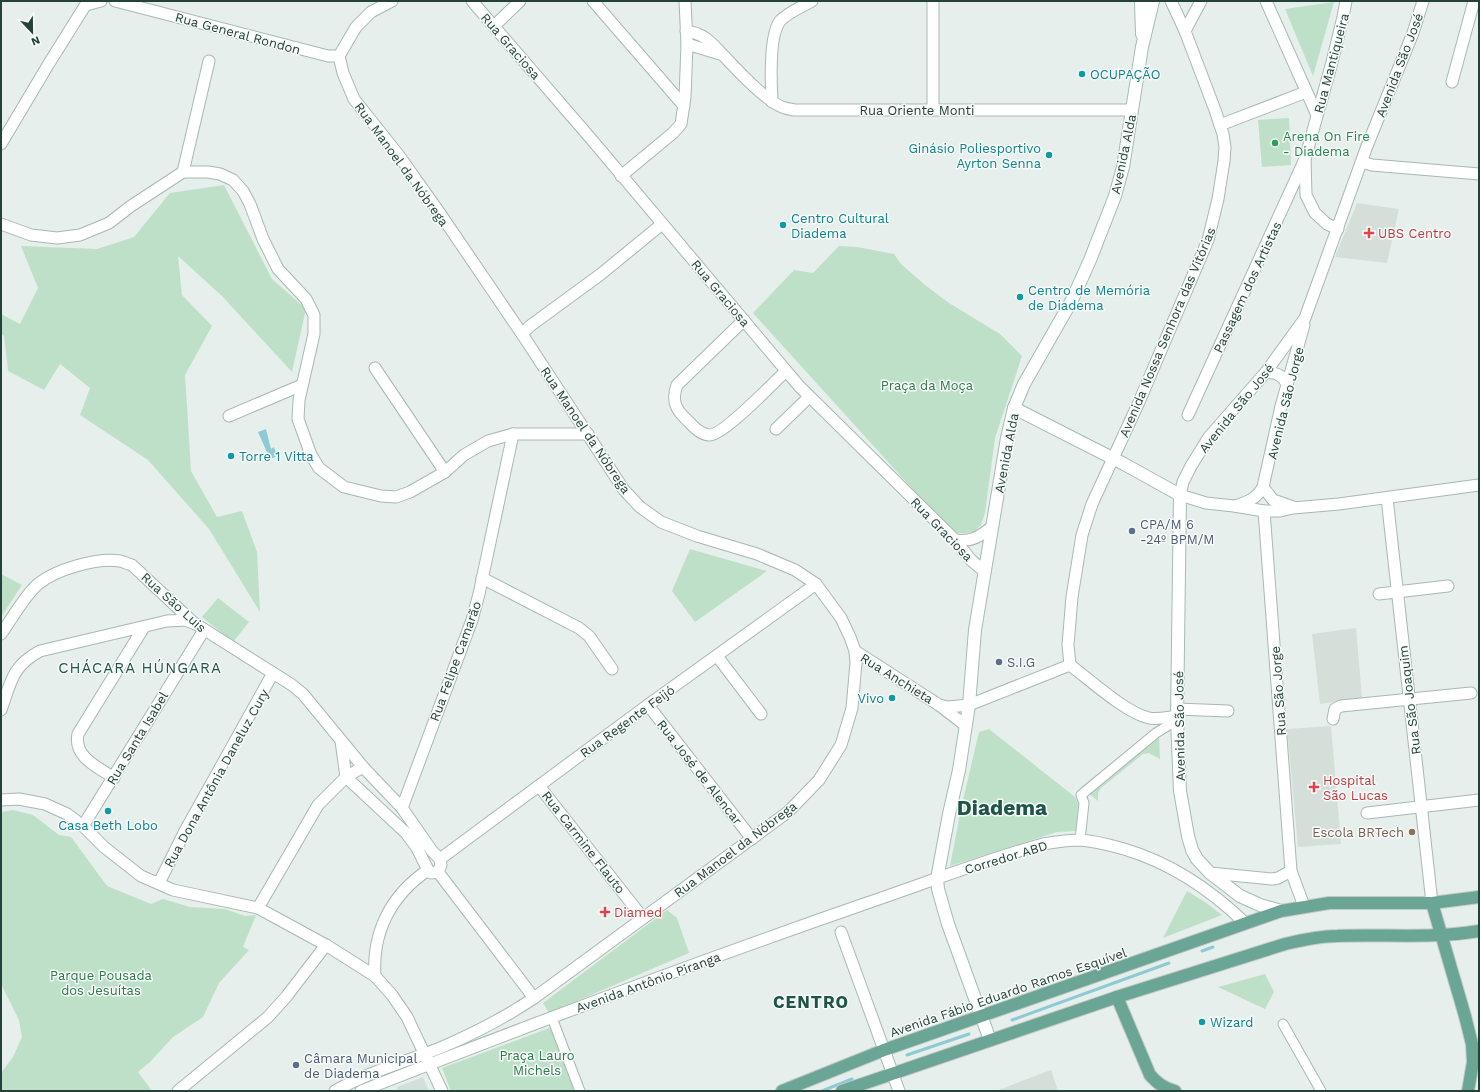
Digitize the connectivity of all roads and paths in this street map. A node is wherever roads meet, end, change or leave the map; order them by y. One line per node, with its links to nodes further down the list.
1 (101, 1): 18 (street)
2 (115, 1): 25 (street, Rua General Rondon)
3 (392, 1): 25 (street)
4 (472, 1): 19 (street, Rua Graciosa)
5 (520, 1): 19 (street)
6 (593, 1): 30 (street)
7 (685, 1): 20 (street)
8 (812, 1): 29 (street)
9 (933, 1): 31 (street)
10 (1141, 1): 23 (main road, Avenida Alda)
11 (1153, 1): 23 (main road, Avenida Alda)
12 (1171, 1): 21 (street, Avenida Nossa Senhora das Vitórias)
13 (1201, 1): 21 (street)
14 (1266, 1): 28 (street)
15 (1346, 1): 33 (street, Rua Mantiqueira)
16 (1423, 1): 37 (street, Avenida São José)
17 (1474, 1): 27 (street)
18 (87, 3): 35 (street)
19 (494, 26): 40 (street, Rua Graciosa)
20 (686, 31): 22 (street); 24 (street, Rua Oriente Monti)
21 (1185, 31): 34 (street, Avenida Nossa Senhora das Vitórias)
22 (687, 44): 24 (street, Rua Oriente Monti); 30 (street)
23 (1142, 47): 32 (main road, Avenida Alda)
24 (722, 55): 29 (street, Rua Oriente Monti)
25 (339, 56): 46 (street, Rua Manoel da Nóbrega)
26 (209, 61): 38 (street)
27 (1452, 82)
28 (1306, 92): 33 (street); 34 (street)
29 (772, 102): 31 (street, Rua Oriente Monti)
30 (684, 106): 40 (street)
31 (934, 110): 32 (street, Rua Oriente Monti)
32 (1132, 110): 53 (main road, Avenida Alda)
33 (1317, 115): 36 (street, Rua Mantiqueira)
34 (1220, 125): 59 (street, Avenida Nossa Senhora das Vitórias)
35 (1, 144)
36 (1305, 159): 43 (street, Rua Mantiqueira); 55 (street, Passagem dos Artistas)
37 (1362, 162): 39 (street); 43 (street, Avenida São José)
38 (183, 172): 41 (street); 50 (street)
39 (1479, 174)
40 (621, 176): 42 (street, Rua Graciosa)
41 (1, 224)
42 (662, 224): 45 (street, Rua Graciosa); 46 (street)
43 (1338, 229): 44 (street, Avenida São José)
44 (1305, 318): 49 (street, Avenida São José); 51 (street, Avenida São Jorge)
45 (744, 320): 48 (street, Rua Graciosa); 48 (street)
46 (522, 334): 58 (street, Rua Manoel da Nóbrega)
47 (375, 368): 60 (street)
48 (786, 371): 52 (street, Rua Graciosa)
49 (1266, 372): 51 (street); 63 (street, Avenida São José)
50 (302, 385): 54 (street); 60 (street)
51 (1287, 385): 62 (street, Avenida São Jorge)
52 (809, 397): 56 (street); 69 (street, Rua Graciosa)
53 (1014, 408): 59 (main road); 68 (main road, Avenida Alda)
54 (229, 416)
55 (1188, 416)
56 (776, 428)
57 (513, 434): 58 (street); 60 (street); 71 (street, Rua Felipe Camarão)
58 (588, 434): 72 (street, Rua Manoel da Nóbrega)
59 (1112, 458): 63 (main road); 82 (street, Avenida Nossa Senhora das Vitórias)
60 (445, 472)
61 (1479, 486): 64 (street)
62 (1263, 487): 65 (street); 66 (street)
63 (1180, 495): 65 (street); 93 (main road, Avenida São José)
64 (1387, 498): 66 (street); 74 (street, Rua São Joaquim)
65 (1234, 506): 67 (street)
66 (1293, 508): 67 (street)
67 (1264, 511): 112 (street, Rua São Jorge)
68 (992, 527): 69 (street); 70 (main road, Avenida Alda)
69 (954, 540): 70 (street, Rua Graciosa)
70 (985, 572): 89 (main road, Avenida Alda)
71 (482, 578): 83 (street); 104 (street, Rua Felipe Camarão)
72 (816, 584): 80 (street, Rua Manoel da Nóbrega); 81 (street, Rua Regente Feijó)
73 (1448, 586): 74 (street)
74 (1397, 592): 75 (street); 86 (street, Rua São Joaquim)
75 (1379, 594)
76 (194, 623): 77 (street); 78 (street, Rua São Luis); 79 (street, Rua São Luis)
77 (144, 626): 90 (street); 99 (street)
78 (204, 630): 84 (street, Rua São Luis); 99 (street, Rua Santa Isabel)
79 (1, 634)
80 (855, 651): 88 (street, Rua Anchieta); 108 (street, Rua Manoel da Nóbrega)
81 (717, 656): 87 (street, Rua Regente Feijó); 92 (street)
82 (1070, 665): 89 (street, Rua Anchieta); 93 (street)
83 (612, 669)
84 (273, 673): 96 (street, Rua São Luis); 115 (street, Rua Dona Antônia Daneluz Cury)
85 (1471, 693): 86 (street)
86 (1409, 700): 94 (street); 103 (street, Rua São Joaquim)
87 (648, 705): 100 (street, Rua Regente Feijó); 108 (street, Rua José de Alencar)
88 (939, 705): 89 (street, Rua Anchieta); 95 (street, Rua Anchieta)
89 (969, 705): 95 (main road, Avenida Alda)
90 (1, 710)
91 (1228, 711): 93 (street)
92 (760, 714)
93 (1177, 715): 109 (street); 113 (main road, Avenida São José)
94 (1333, 719)
95 (965, 725): 114 (main road, Avenida Alda)
96 (341, 740): 97 (street, Rua São Luis); 98 (street)
97 (363, 767): 98 (street); 104 (street, Rua São Luis)
98 (346, 777): 106 (street); 119 (street)
99 (114, 778): 107 (street, Rua Santa Isabel)
100 (539, 786): 110 (street, Rua Regente Feijó); 121 (street, Rua Carmine Flauto)
101 (1, 800): 107 (street)
102 (1479, 800): 103 (street)
103 (1421, 806): 105 (street); 117 (street, Rua São Joaquim)
104 (402, 808): 106 (street); 110 (street)
105 (1367, 813)
106 (388, 817): 111 (street)
107 (83, 826): 115 (street)
108 (752, 839): 121 (street, Rua Manoel da Nóbrega)
109 (1080, 840): 114 (street, Corredor ABD); 122 (street, Corredor ABD)
110 (440, 859): 111 (street)
111 (433, 871): 127 (street); 129 (street)
112 (1291, 871): 113 (street); 118 (street, Rua São Jorge)
113 (1210, 873): 120 (main road, Avenida São José)
114 (937, 879): 130 (main road); 131 (street, Avenida Antônio Piranga)
115 (159, 883): 119 (street)
116 (1479, 897): 117 (main road, Avenida Fábio Eduardo Ramos Esquível)
117 (1432, 903): 118 (main road, Avenida Fábio Eduardo Ramos Esquível); 125 (main road)
118 (1304, 906): 120 (main road, Avenida Fábio Eduardo Ramos Esquível)
119 (258, 908): 126 (street)
120 (1281, 911): 122 (main road, Avenida Fábio Eduardo Ramos Esquível)
121 (643, 918): 129 (street, Rua Manoel da Nóbrega)
122 (1244, 924): 130 (main road, Avenida Fábio Eduardo Ramos Esquível)
123 (1479, 931): 125 (main road)
124 (841, 932): 134 (street)
125 (1442, 935): 128 (main road); 147 (main road)
126 (326, 945): 127 (street); 137 (street)
127 (375, 976): 135 (street)
128 (1117, 997): 133 (main road); 145 (main road)
129 (534, 998): 135 (street, Rua Manoel da Nóbrega)
130 (982, 1016): 133 (main road); 134 (main road, Avenida Fábio Eduardo Ramos Esquível)
131 (552, 1018): 135 (street, Avenida Antônio Piranga); 141 (street)
132 (1283, 1024): 146 (street)
133 (990, 1040): 136 (main road)
134 (884, 1050): 136 (street); 142 (main road, Avenida Fábio Eduardo Ramos Esquível)
135 (427, 1059): 138 (street, Avenida Antônio Piranga); 139 (street, Avenida Antônio Piranga); 140 (street)
136 (892, 1074): 143 (main road); 144 (street)
137 (178, 1091)
138 (335, 1091)
139 (361, 1091)
140 (442, 1091)
141 (580, 1091)
142 (782, 1091)
143 (842, 1091)
144 (899, 1091)
145 (1174, 1091)
146 (1321, 1091)
147 (1468, 1091)

